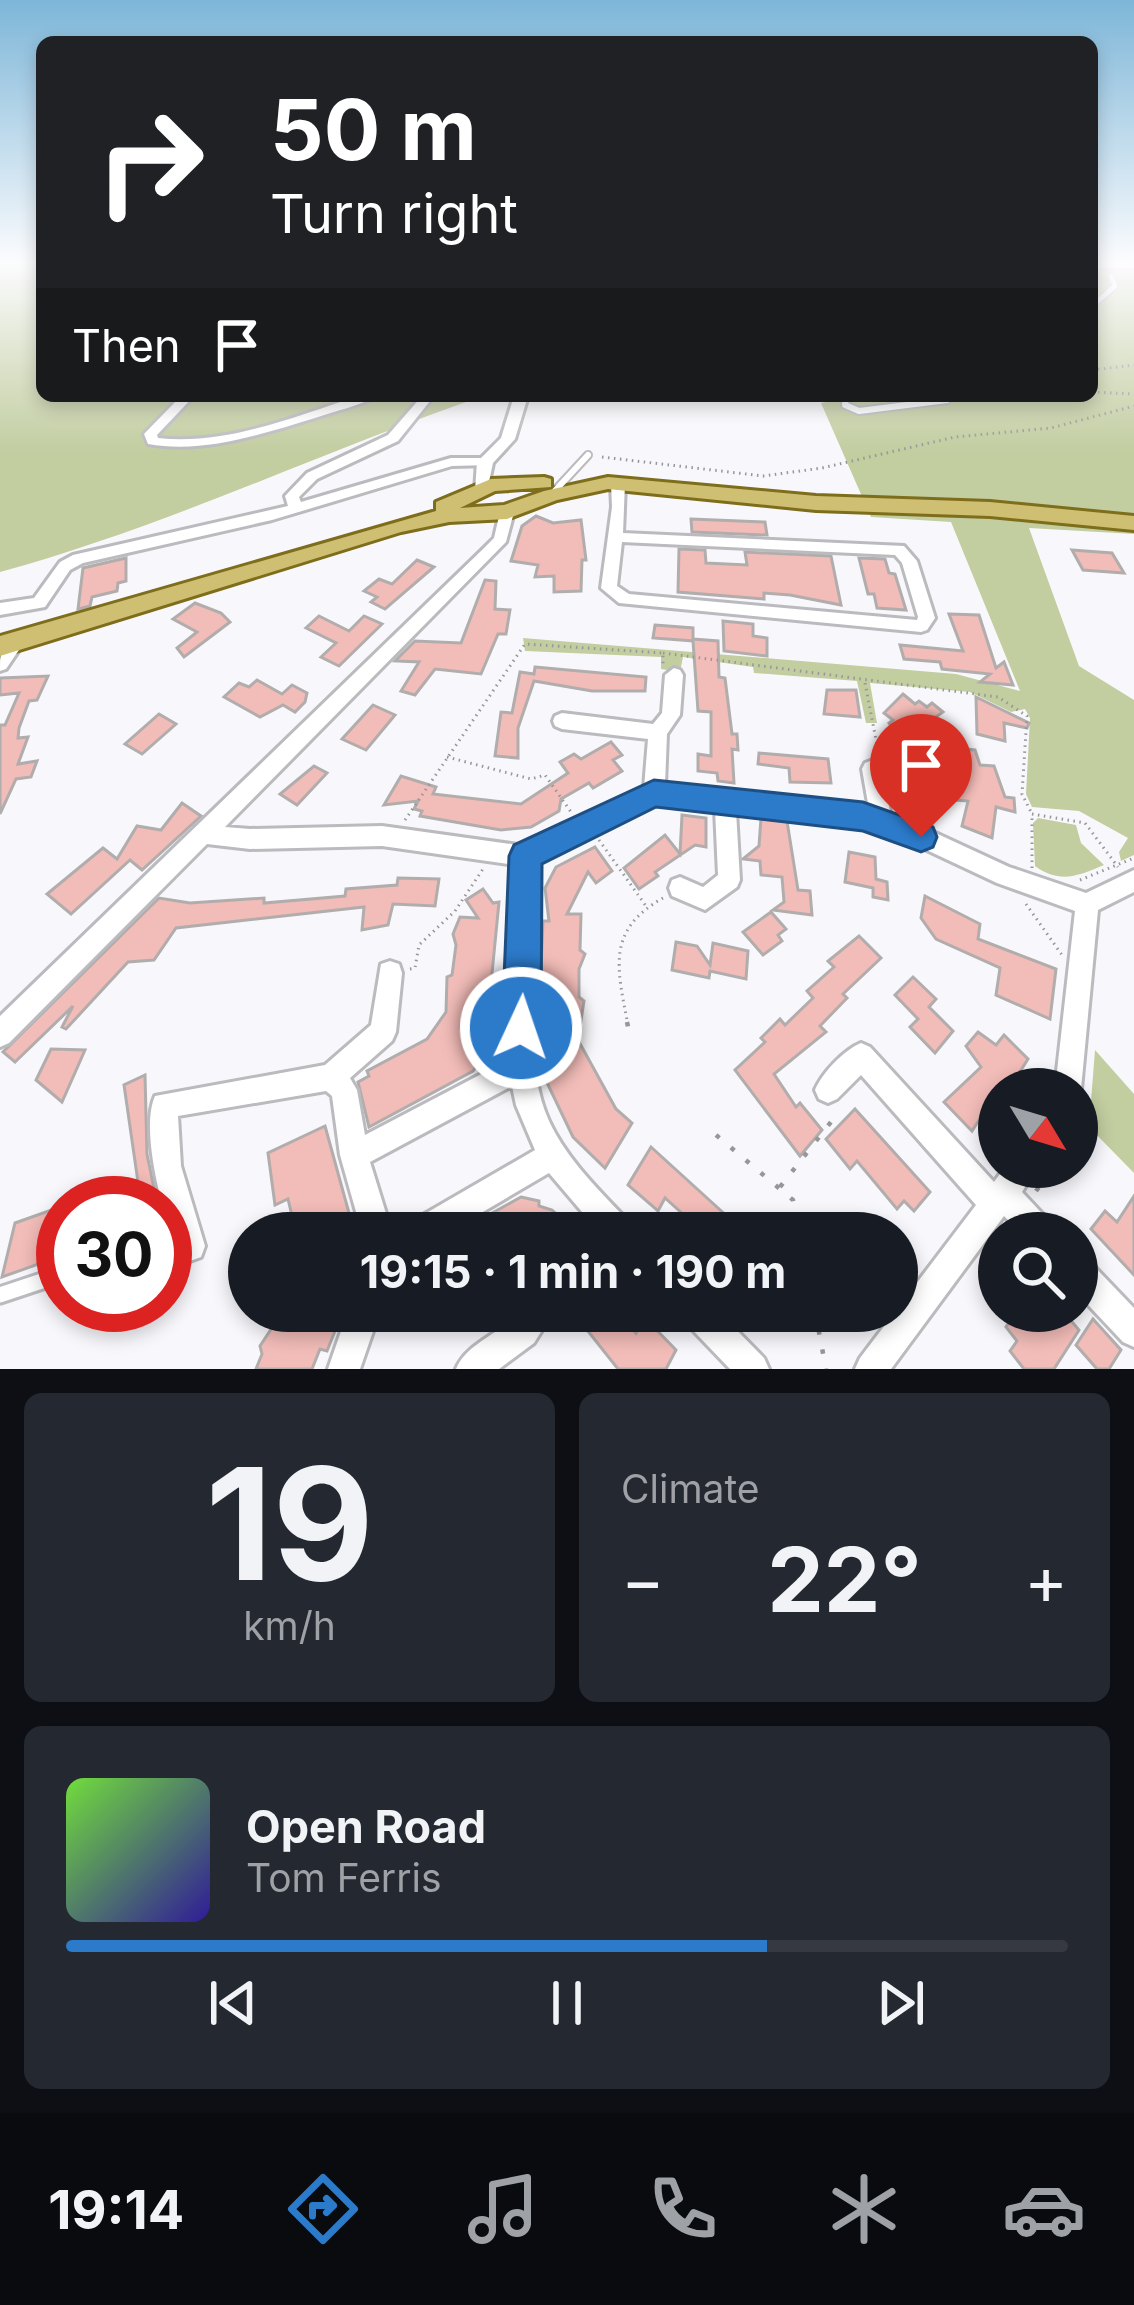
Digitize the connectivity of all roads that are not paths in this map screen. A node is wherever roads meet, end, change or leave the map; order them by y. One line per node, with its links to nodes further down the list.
1 (181, 402): 2 (street)
2 (349, 402)
3 (423, 402): 11 (street)
4 (519, 402): 10 (street)
5 (845, 402): 6 (lane)
6 (931, 402)
7 (588, 455): 9 (lane)
8 (613, 483): 9 (main road); 12 (main road); 13 (street)
9 (555, 488): 10 (main road)
10 (493, 493): 11 (street); 15 (main road); 23 (street)
11 (296, 508): 14 (street)
12 (1134, 523)
13 (616, 537): 13 (street)
14 (0, 609)
15 (5, 651)
16 (674, 675): 18 (street)
17 (562, 721): 18 (street)
18 (658, 732): 20 (street)
19 (888, 761): 22 (street)
20 (654, 793): 21 (street); 24 (street)
21 (725, 801): 22 (street); 26 (street)
22 (882, 823): 27 (street)
23 (204, 834): 24 (street); 29 (street)
24 (526, 856): 30 (street)
25 (1129, 879): 27 (street)
26 (680, 888)
27 (1080, 893): 31 (street)
28 (390, 973): 32 (street)
29 (0, 1034)
30 (520, 1068): 34 (street); 35 (street)
31 (1070, 1068)
32 (331, 1077): 34 (street); 36 (street)
33 (828, 1090): 37 (street)
34 (353, 1155): 38 (street)
35 (553, 1155): 39 (street); 40 (street)
36 (170, 1176)
37 (1015, 1211): 51 (street)
38 (371, 1212)
39 (454, 1212)
40 (593, 1212)
41 (36, 1283): 43 (lane)
42 (1098, 1293): 44 (street)
43 (0, 1295)
44 (1134, 1331)
45 (357, 1332): 48 (street)
46 (524, 1332): 49 (street)
47 (717, 1332): 50 (street)
48 (344, 1369)
49 (472, 1369)
50 (753, 1369)
51 (872, 1369)

